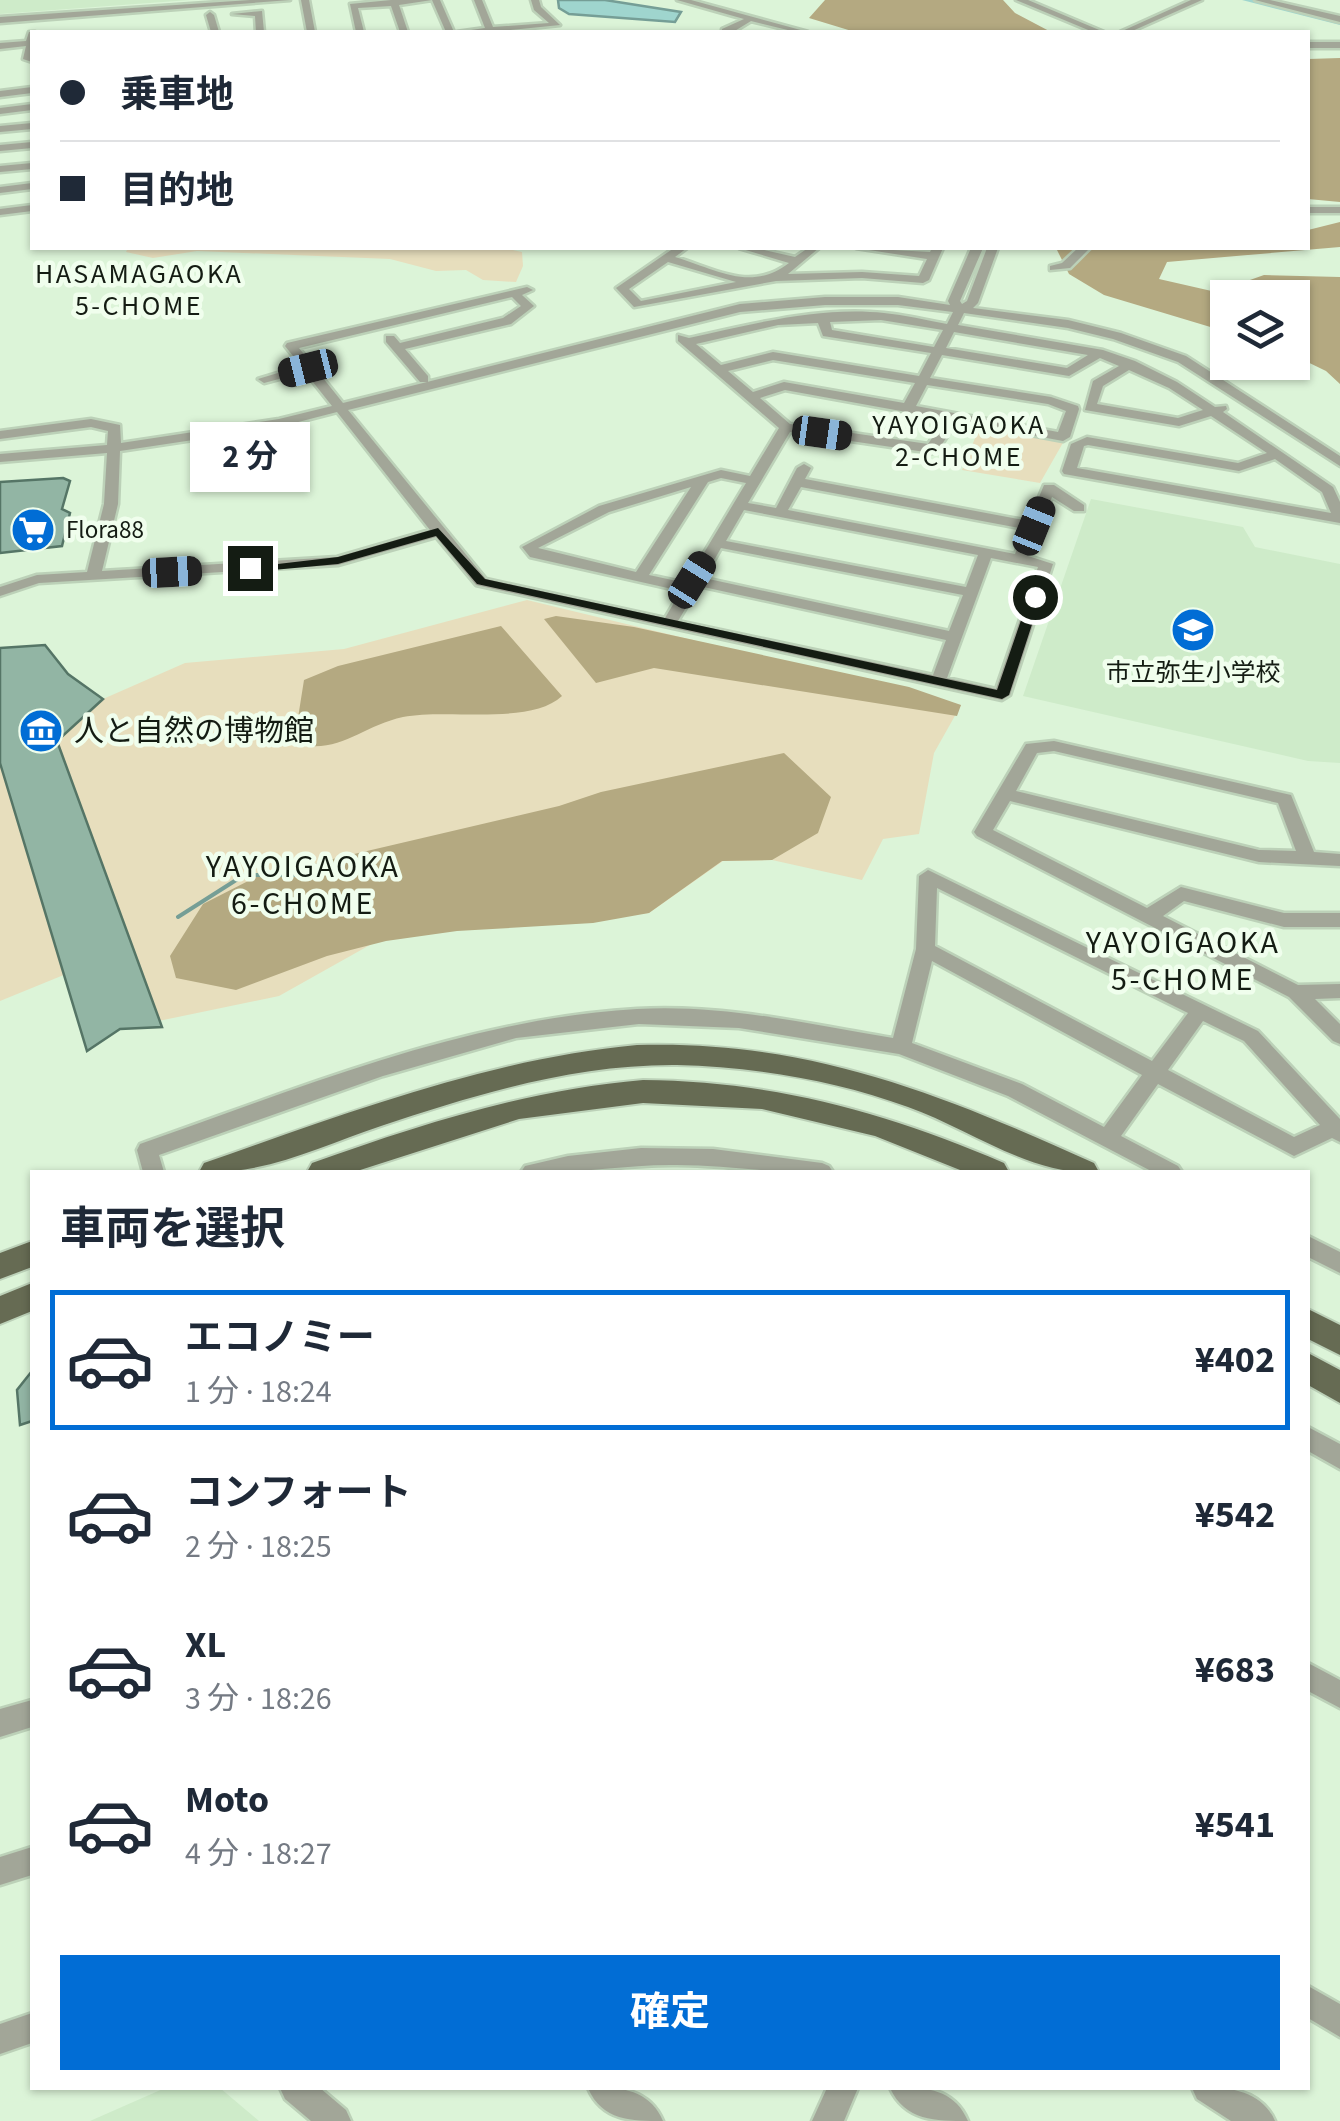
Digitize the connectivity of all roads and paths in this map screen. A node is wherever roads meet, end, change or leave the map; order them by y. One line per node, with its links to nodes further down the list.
1 (201, 0): 14 (street)
2 (229, 0): 14 (street)
3 (286, 0): 16 (street)
4 (306, 0): 26 (street)
5 (432, 0): 13 (street); 29 (street)
6 (478, 0): 30 (street)
7 (535, 0): 21 (street)
8 (663, 0): 20 (street)
9 (681, 0): 34 (street)
10 (1020, 0): 35 (street)
11 (1198, 0): 36 (street)
12 (1259, 0): 19 (street)
13 (394, 2): 27 (street); 28 (street)
14 (170, 4): 16 (street)
15 (210, 16): 18 (street); 24 (street); 25 (street)
16 (124, 17): 17 (street); 18 (street); 22 (street)
17 (0, 19)
18 (169, 19): 23 (street)
19 (1340, 19)
20 (747, 22): 32 (street); 33 (street)
21 (556, 25): 30 (street); 31 (street)
22 (34, 30)
23 (169, 30)
24 (214, 30)
25 (260, 30)
26 (311, 30)
27 (359, 30)
28 (403, 30)
29 (449, 30)
30 (490, 30)
31 (567, 30)
32 (729, 30)
33 (776, 30)
34 (796, 30)
35 (1095, 30)
36 (1129, 30)
37 (30, 38): 40 (street)
38 (1310, 45): 39 (street)
39 (1340, 45)
40 (0, 46)
41 (30, 90): 42 (street)
42 (0, 94)
43 (30, 108): 44 (street)
44 (0, 111)
45 (30, 126): 46 (street)
46 (0, 129)
47 (30, 145): 48 (street)
48 (0, 148)
49 (30, 166): 50 (street)
50 (0, 169)
51 (30, 186): 52 (street)
52 (0, 190)
53 (30, 208): 56 (street)
54 (1310, 210): 55 (street)
55 (1340, 210)
56 (0, 212)
57 (678, 250): 65 (street)
58 (751, 250): 66 (street)
59 (811, 250): 66 (street)
60 (898, 250): 64 (street)
61 (976, 250): 70 (street)
62 (992, 250): 70 (street)
63 (1082, 250): 67 (street)
64 (935, 252): 68 (street)
65 (666, 258): 69 (street); 69 (street)
66 (796, 262): 68 (street)
67 (1054, 268)
68 (776, 278): 69 (street)
69 (747, 282)
70 (962, 305): 72 (street); 74 (street); 87 (street)
71 (822, 317): 74 (street); 76 (street); 78 (street)
72 (663, 324): 75 (street); 76 (street)
73 (379, 326): 77 (street); 77 (street); 81 (street)
74 (952, 326): 78 (street); 79 (street)
75 (612, 337): 84 (street); 88 (street)
76 (688, 342): 82 (street)
77 (398, 347): 84 (street)
78 (940, 352): 79 (street); 85 (street)
79 (1099, 353): 80 (street)
80 (1131, 364): 90 (street); 90 (street)
81 (308, 368): 83 (street); 88 (street)
82 (718, 369): 85 (street); 86 (street)
83 (264, 379)
84 (424, 379): 88 (street)
85 (923, 381): 89 (street); 91 (street)
86 (751, 397): 89 (street); 92 (street)
87 (1253, 398): 90 (street); 96 (street); 99 (street)
88 (337, 406): 94 (street); 107 (street)
89 (908, 408): 91 (street)
90 (1213, 412): 97 (street)
91 (952, 417): 92 (street)
92 (784, 431): 101 (street)
93 (0, 436): 94 (street)
94 (116, 444): 95 (street); 98 (street); 111 (street)
95 (0, 448)
96 (1340, 449)
97 (1276, 454): 105 (street); 105 (street)
98 (0, 458)
99 (1340, 462)
100 (703, 479): 101 (street); 112 (street); 112 (street)
101 (752, 480): 102 (street)
102 (738, 505): 104 (street); 108 (street)
103 (1079, 508): 106 (street)
104 (780, 513): 106 (street); 109 (street)
105 (1340, 519)
106 (1034, 526): 110 (street)
107 (438, 532): 111 (street); 116 (street)
108 (716, 542): 113 (street); 115 (street)
109 (986, 553): 110 (street); 115 (street)
110 (1020, 559): 118 (street)
111 (93, 576): 114 (street)
112 (640, 577): 113 (street)
113 (690, 584): 116 (street); 117 (street)
114 (0, 592)
115 (970, 592): 117 (street)
116 (669, 624): 118 (street)
117 (954, 637): 118 (street)
118 (938, 682)
119 (1005, 794): 120 (street); 120 (street); 122 (street)
120 (1307, 858): 121 (street)
121 (1340, 860)
122 (1149, 916): 123 (street); 126 (street)
123 (1340, 920)
124 (925, 949): 127 (street); 129 (street); 130 (street)
125 (1340, 991): 126 (street)
126 (1296, 992): 128 (street)
127 (1200, 1011): 130 (street); 133 (street)
128 (1340, 1036)
129 (902, 1047): 134 (street); 135 (street)
130 (1157, 1072): 133 (street); 134 (street)
131 (397, 1122): 136 (main road); 137 (main road); 145 (main road)
132 (452, 1128): 138 (main road); 139 (main road); 144 (main road)
133 (1337, 1130)
134 (1107, 1138): 147 (street)
135 (153, 1170)
136 (221, 1170): 146 (main road)
137 (265, 1170)
138 (328, 1170)
139 (354, 1170)
140 (372, 1170): 143 (main road)
141 (540, 1170): 142 (street)
142 (808, 1170)
143 (948, 1170)
144 (989, 1170)
145 (1038, 1170)
146 (1079, 1170)
147 (1167, 1170)
148 (30, 1240): 150 (main road)
149 (1310, 1247): 152 (street)
150 (0, 1251)
151 (30, 1255): 153 (main road)
152 (1340, 1263)
153 (0, 1266)
154 (30, 1281): 155 (main road)
155 (0, 1292)
156 (30, 1297): 158 (main road)
157 (1310, 1304): 159 (main road)
158 (0, 1310)
159 (1340, 1322)
160 (1310, 1323): 161 (main road)
161 (1340, 1341)
162 (1310, 1350): 163 (main road)
163 (1340, 1368)
164 (1310, 1369): 165 (main road)
165 (1340, 1388)
166 (1310, 1439): 167 (street)
167 (1340, 1457)
168 (1310, 1677): 169 (street)
169 (1340, 1694)
170 (30, 1715): 171 (street)
171 (0, 1724)
172 (30, 1862): 173 (street)
173 (0, 1871)
174 (1310, 2002): 175 (street)
175 (1340, 2022)
176 (30, 2029): 177 (street)
177 (0, 2040)
178 (298, 2090): 183 (street)
179 (607, 2090): 184 (street)
180 (842, 2090): 185 (street)
181 (909, 2090): 186 (street)
182 (1211, 2090): 187 (street)
183 (334, 2121)
184 (647, 2121)
185 (828, 2121)
186 (952, 2121)
187 (1259, 2121)

